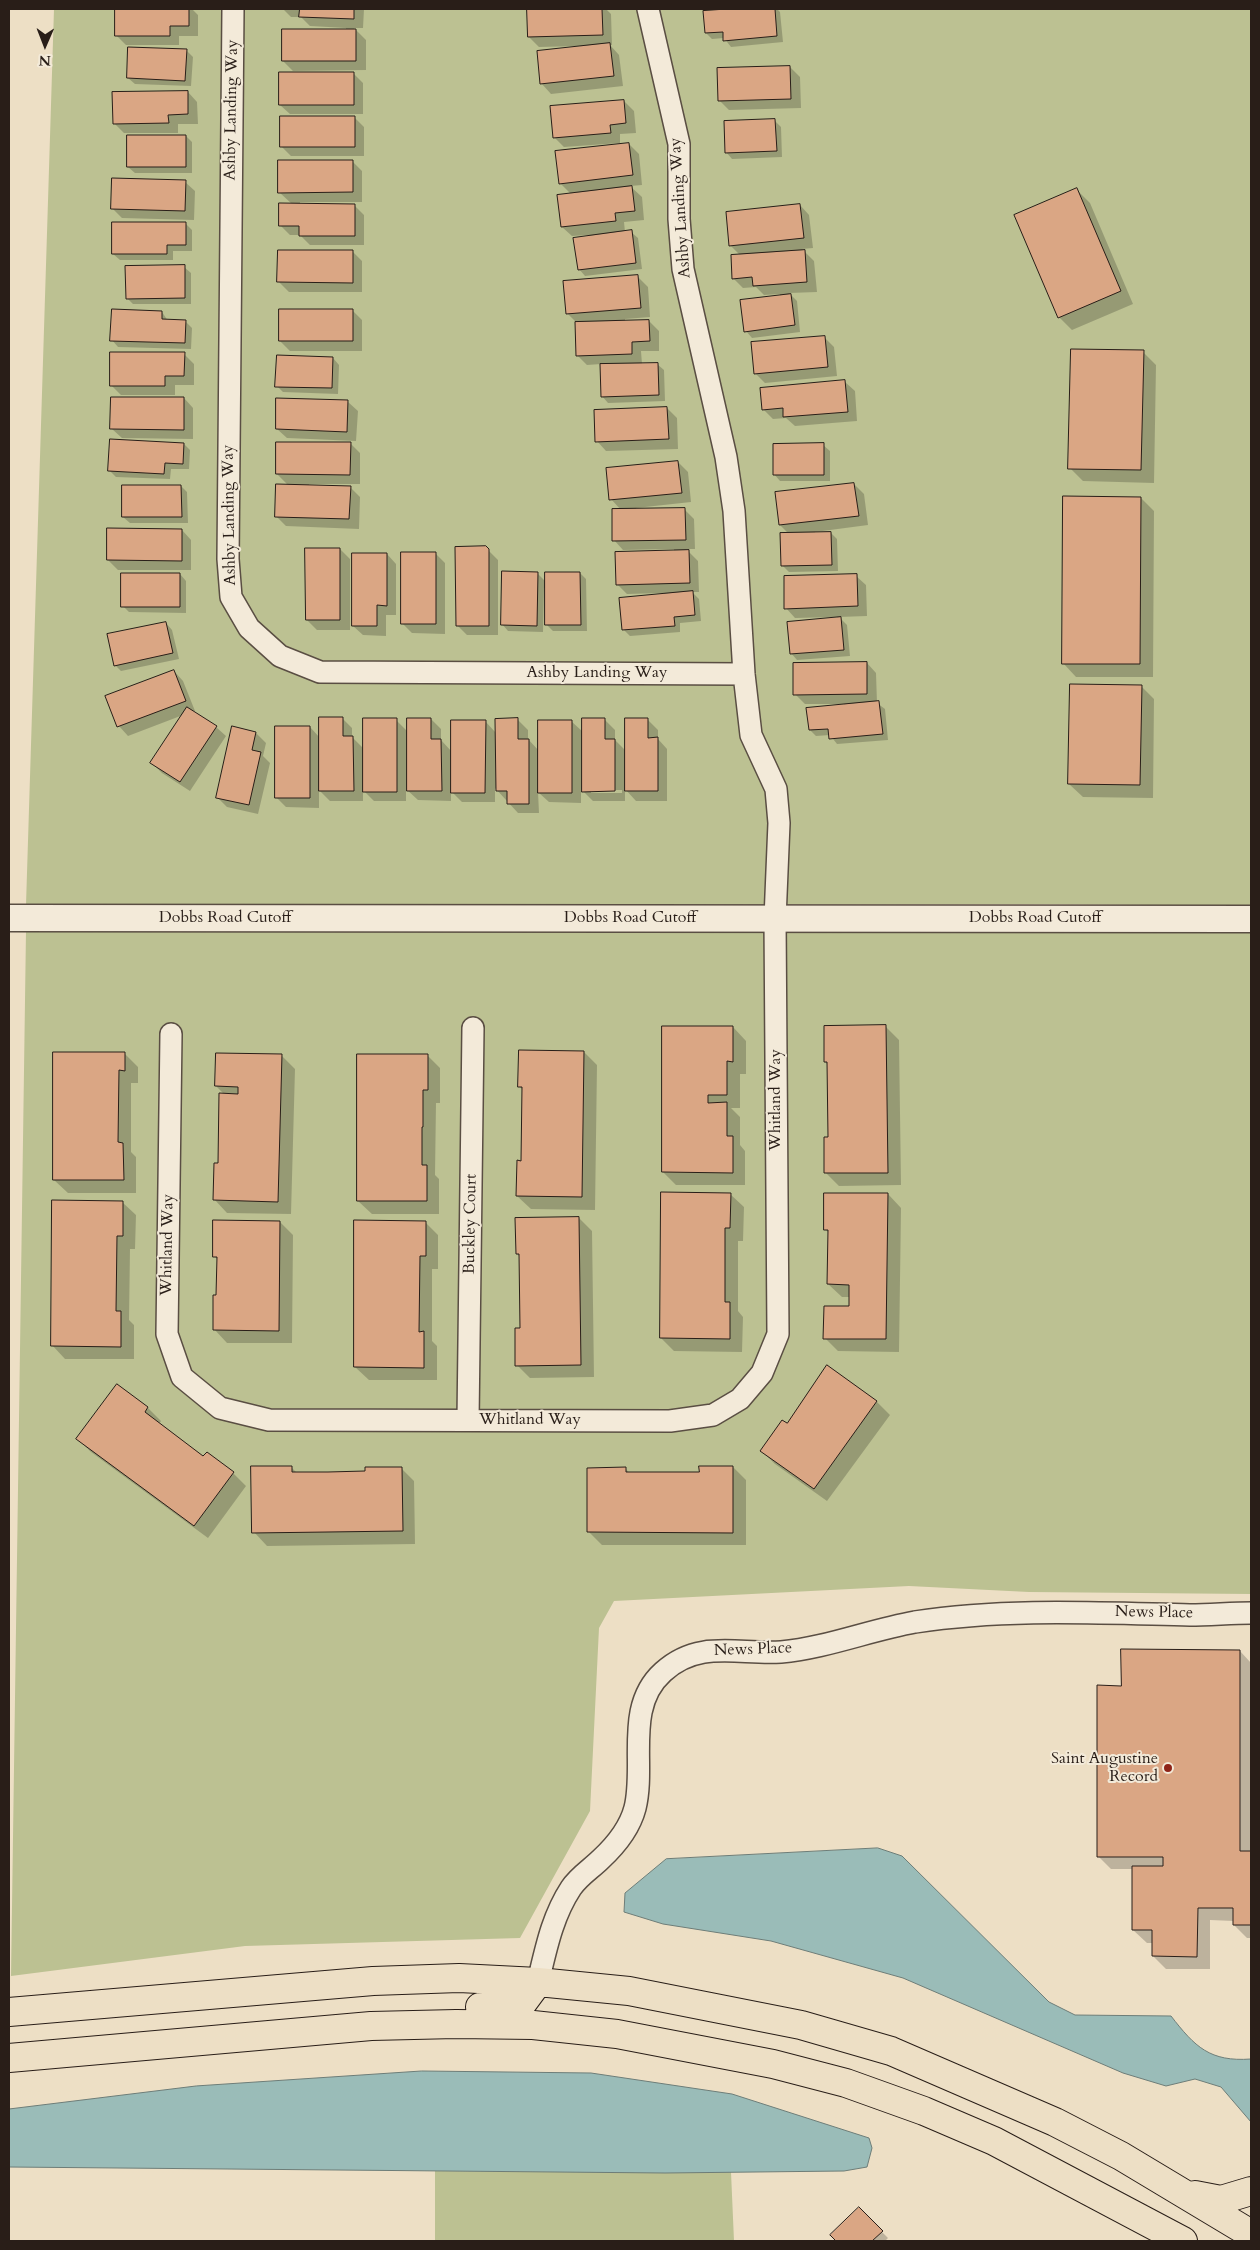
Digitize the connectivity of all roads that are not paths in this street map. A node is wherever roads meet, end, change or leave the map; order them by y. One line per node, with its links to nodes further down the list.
1 (233, 9): 3 (street, Ashby Landing Way)
2 (648, 9): 3 (street, Ashby Landing Way)
3 (744, 674): 5 (street, Ashby Landing Way)
4 (9, 918): 5 (street, Dobbs Road Cutoff)
5 (775, 919): 6 (street, Dobbs Road Cutoff); 9 (street, Whitland Way)
6 (1251, 919)
7 (473, 1028): 9 (street, Buckley Court)
8 (171, 1034): 9 (street, Whitland Way)
9 (468, 1420)
10 (1251, 1613): 11 (street, News Place)
11 (538, 1982): 12 (main road); 13 (main road); 16 (main road)
12 (9, 2012)
13 (344, 2028): 14 (main road); 17 (main road)
14 (9, 2058)
15 (1251, 2191): 16 (main road)
16 (1185, 2193): 18 (main road)
17 (1131, 2213): 19 (main road); 20 (main road)
18 (1251, 2236): 21 (main road)
19 (1145, 2241)
20 (1183, 2241)
21 (1248, 2241)

